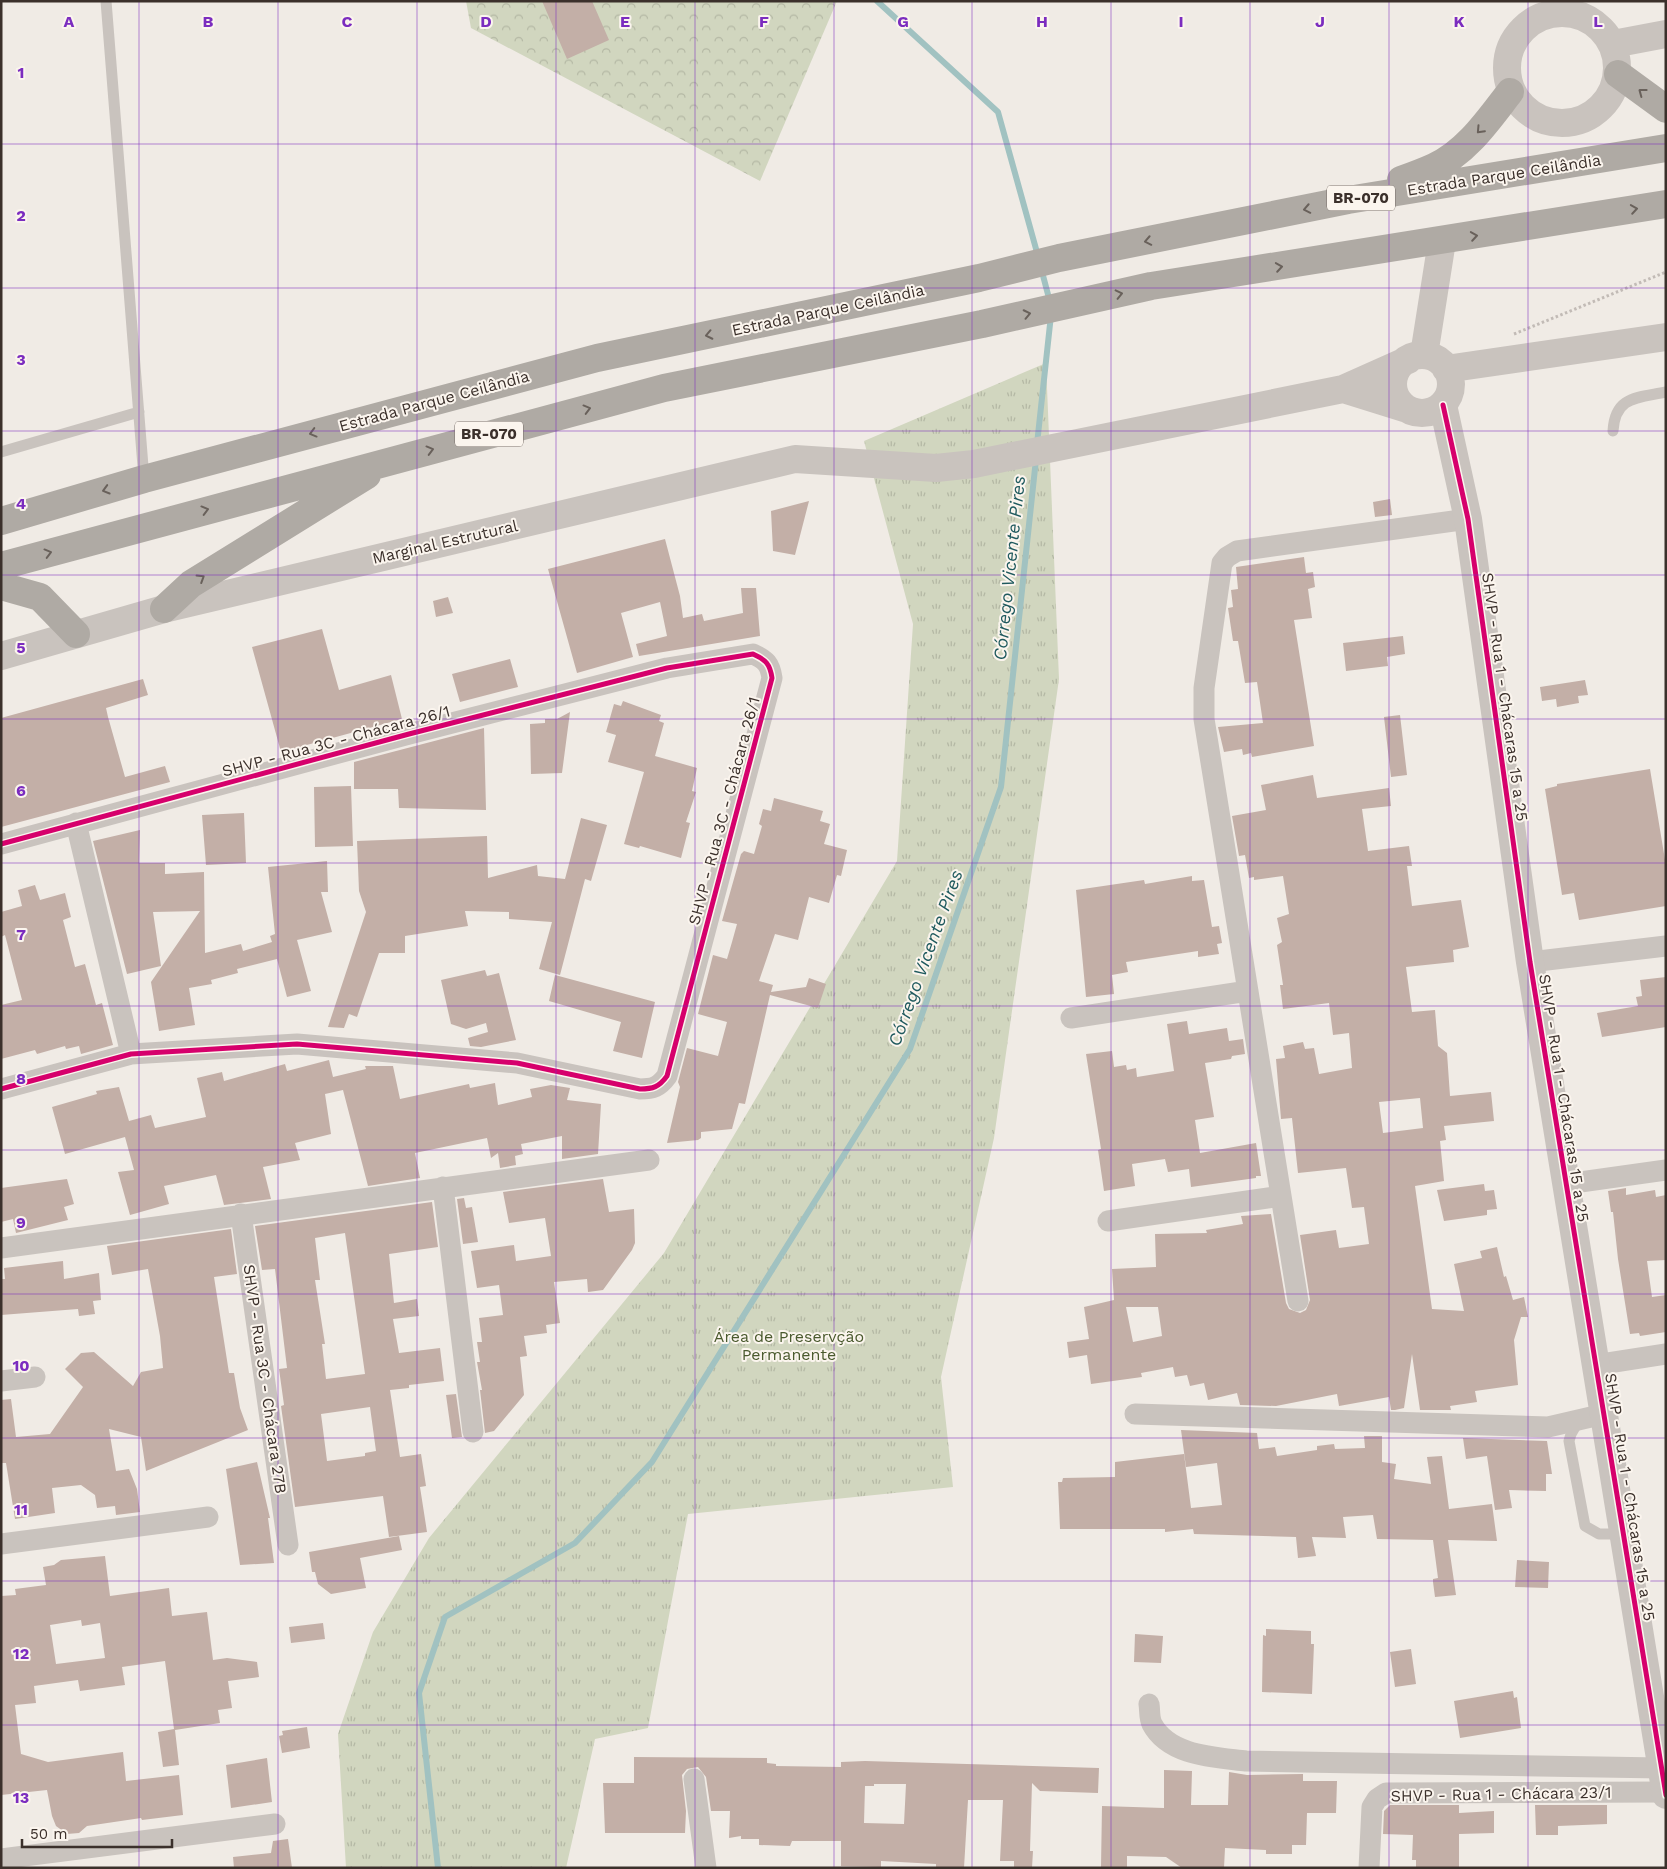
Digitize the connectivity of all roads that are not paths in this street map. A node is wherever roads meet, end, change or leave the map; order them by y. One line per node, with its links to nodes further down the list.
1 (106, 1): 18 (lane)
2 (1576, 7): 4 (street); 6 (street)
3 (1666, 34): 4 (street)
4 (1613, 44): 5 (street)
5 (1618, 74): 6 (street); 7 (highway, one-way to 5)
6 (1510, 92): 9 (highway, one-way to 9)
7 (1666, 109)
8 (1666, 148): 9 (highway, Estrada Parque Ceilândia / BR-070)
9 (1348, 200): 23 (highway, Estrada Parque Ceilândia / BR-070, one-way to 23)
10 (1666, 204): 11 (highway, BR-070, one-way to 10)
11 (1442, 241): 13 (street); 21 (highway, BR-070, one-way to 11)
12 (1666, 337): 13 (street, Marginal Estrutural)
13 (1426, 361): 14 (street, Marginal Estrutural); 16 (street); 17 (street)
14 (1342, 389): 17 (street); 28 (street, Marginal Estrutural)
15 (1666, 392): 19 (lane)
16 (1443, 404): 17 (street); 22 (street, SHVP - Rua 1 - Chácaras 15 a 25)
17 (1410, 411): 22 (street, SHVP - Rua 1 - Chácaras 15 a 25)
18 (139, 412): 20 (lane); 23 (lane)
19 (1613, 431)
20 (1, 452)
21 (391, 460): 26 (highway, BR-070, one-way to 21); 28 (highway, one-way to 21)
22 (1456, 469): 24 (street, SHVP - Rua 1 - Chácaras 15 a 25)
23 (144, 479): 25 (highway, Estrada Parque Ceilândia / BR-070, one-way to 25)
24 (1468, 519): 34 (street, SHVP - Rua 1 - Chácaras 15 a 25); 35 (street)
25 (1, 521)
26 (1, 566)
27 (1, 586): 29 (highway)
28 (164, 609): 29 (street, Marginal Estrutural)
29 (76, 634): 30 (street, Marginal Estrutural)
30 (1, 656)
31 (76, 823): 32 (street, SHVP - Rua 3C - Chácara 26/1); 37 (street); 37 (street, SHVP - Rua 3C - Chácara 26/1)
32 (1, 844)
33 (1666, 946): 34 (street)
34 (1530, 962): 41 (street, SHVP - Rua 1 - Chácaras 15 a 25)
35 (1248, 991): 36 (street); 43 (street)
36 (1071, 1018)
37 (131, 1054): 38 (street, SHVP - Rua 3C - Chácara 26/1)
38 (1, 1089)
39 (649, 1160): 42 (street)
40 (1666, 1170): 41 (street)
41 (1566, 1184): 49 (street, SHVP - Rua 1 - Chácaras 15 a 25)
42 (443, 1187): 44 (street); 54 (street)
43 (1281, 1196): 45 (street); 47 (street)
44 (241, 1214): 46 (street); 58 (street, SHVP - Rua 3C - Chácara 27B)
45 (1108, 1221)
46 (1, 1248)
47 (1298, 1301)
48 (1666, 1354): 49 (street)
49 (1595, 1365): 53 (street, SHVP - Rua 1 - Chácaras 15 a 25)
50 (35, 1376): 51 (street)
51 (1, 1381)
52 (1135, 1414): 53 (street)
53 (1591, 1417): 56 (street, SHVP - Rua 1 - Chácaras 15 a 25); 56 (lane)
54 (473, 1432)
55 (208, 1517): 57 (street)
56 (1623, 1534): 60 (street, SHVP - Rua 1 - Chácaras 15 a 25)
57 (1, 1544)
58 (288, 1545)
59 (1149, 1704): 62 (street)
60 (1660, 1728): 62 (street, SHVP - Rua 1 - Chácaras 15 a 25)
61 (694, 1779): 65 (street)
62 (1664, 1785): 66 (street, SHVP - Rua 1 - Chácara 23/1)
63 (275, 1824): 64 (street)
64 (1, 1859)
65 (706, 1868)
66 (1369, 1868)

